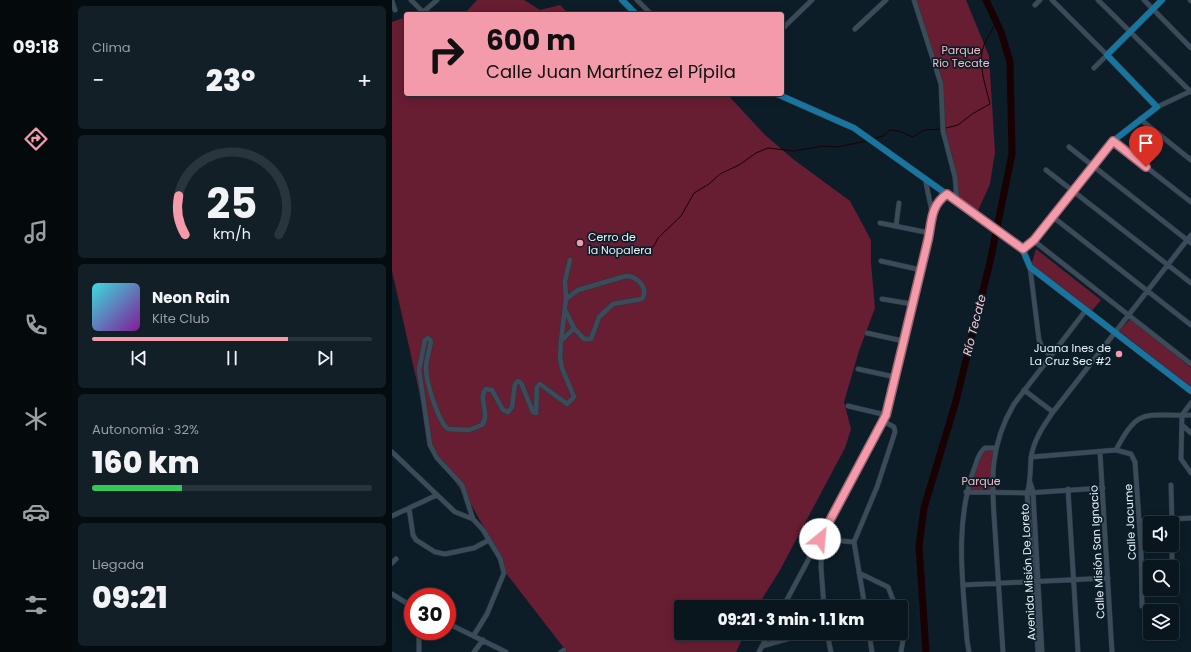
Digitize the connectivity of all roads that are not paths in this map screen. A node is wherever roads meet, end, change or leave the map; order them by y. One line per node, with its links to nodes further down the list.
1 (411, 0): 17 (street)
2 (437, 0): 18 (street)
3 (622, 0): 19 (main road)
4 (637, 0): 20 (street)
5 (812, 0): 21 (street)
6 (886, 0): 22 (street)
7 (914, 0): 39 (street)
8 (1040, 0): 14 (street)
9 (1052, 0): 25 (street)
10 (1098, 0): 23 (street)
11 (1144, 0): 15 (street)
12 (1162, 0): 15 (main road)
13 (392, 1): 16 (street)
14 (1035, 5)
15 (1153, 9): 23 (main road); 24 (street)
16 (395, 10)
17 (421, 12)
18 (423, 12)
19 (634, 12)
20 (649, 12)
21 (784, 27)
22 (855, 29)
23 (1130, 32): 25 (main road); 27 (street)
24 (1191, 48)
25 (1107, 55): 26 (street); 29 (main road)
26 (1094, 68)
27 (1191, 92): 29 (street)
28 (782, 96): 36 (main road)
29 (1157, 107): 30 (main road)
30 (1140, 119): 31 (main road); 33 (street)
31 (1113, 141): 34 (main road); 40 (street)
32 (1069, 147): 34 (street)
33 (1191, 160)
34 (1093, 167): 37 (main road); 49 (street)
35 (1046, 170): 37 (street)
36 (925, 178): 38 (main road); 42 (street)
37 (1072, 192): 43 (main road); 53 (street)
38 (947, 194): 39 (main road); 42 (street)
39 (957, 202): 50 (main road)
40 (1191, 202)
41 (899, 203): 45 (street)
42 (932, 212): 46 (street)
43 (1053, 217): 48 (main road); 57 (street)
44 (880, 223): 45 (street)
45 (896, 226): 46 (street)
46 (930, 233): 55 (street)
47 (1191, 235): 49 (street)
48 (1034, 240): 50 (main road); 63 (street)
49 (1189, 242): 53 (street)
50 (1023, 249): 54 (main road)
51 (570, 260): 58 (street)
52 (881, 261): 55 (street)
53 (1168, 266): 56 (street); 57 (street)
54 (1030, 267): 62 (main road); 70 (street)
55 (921, 270): 60 (street)
56 (1191, 283)
57 (1147, 291): 63 (street); 64 (street)
58 (566, 299): 61 (street); 65 (street)
59 (882, 299): 60 (street)
60 (912, 304): 69 (street)
61 (565, 310): 65 (street); 68 (street)
62 (1086, 310): 66 (main road); 70 (street)
63 (1128, 315): 66 (street); 71 (street)
64 (1191, 325)
65 (574, 328): 68 (street)
66 (1115, 332): 75 (main road); 78 (street)
67 (867, 333): 69 (street)
68 (561, 341): 104 (street)
69 (903, 341): 73 (street)
70 (1050, 356): 74 (street)
71 (1191, 364)
72 (858, 369): 73 (street)
73 (895, 377): 79 (street)
74 (1024, 390): 78 (street); 85 (street)
75 (1191, 391)
76 (1191, 404): 80 (street)
77 (848, 406): 79 (street)
78 (1053, 412): 89 (street)
79 (886, 415): 82 (street)
80 (1182, 415): 81 (street); 83 (street); 86 (street)
81 (1191, 415)
82 (883, 421): 108 (street); 110 (street)
83 (1182, 425): 84 (street); 90 (street)
84 (1191, 433)
85 (995, 448): 95 (street); 98 (street)
86 (1116, 450): 88 (street); 106 (street, Calle Jacume)
87 (392, 452): 99 (street)
88 (1100, 452): 89 (street); 93 (street, Calle Misión San Ignacio)
89 (1031, 456): 91 (street)
90 (1191, 473)
91 (1030, 482): 96 (street); 97 (street, Avenida Misión De Loreto)
92 (1171, 485): 102 (street)
93 (1103, 488): 94 (street); 115 (street, Calle Misión San Ignacio)
94 (1068, 489): 97 (street); 116 (street)
95 (966, 492): 98 (street); 119 (street)
96 (1027, 492): 97 (street); 98 (street); 117 (street, Avenida Misión De Loreto)
97 (1033, 492): 117 (street, Avenida Misión De Loreto)
98 (993, 493): 118 (street)
99 (437, 495): 100 (street); 104 (street)
100 (409, 508): 101 (street); 109 (street)
101 (392, 516)
102 (1172, 516)
103 (1191, 518): 105 (street)
104 (473, 519): 109 (street)
105 (1179, 520)
106 (1139, 521): 107 (street); 111 (street, Calle Jacume)
107 (1143, 521)
108 (821, 539): 110 (street); 121 (street); 122 (street)
109 (489, 540): 128 (street)
110 (854, 542): 114 (street)
111 (1141, 547): 126 (street, Calle Jacume)
112 (396, 559): 113 (street)
113 (392, 563)
114 (859, 573): 123 (street); 124 (street)
115 (1108, 578): 116 (street); 149 (street, Calle Misión San Ignacio)
116 (1073, 580): 117 (street); 148 (street)
117 (1036, 582): 118 (street); 146 (street, Avenida Misión De Loreto); 147 (street, Avenida Misión De Loreto)
118 (998, 583): 119 (street); 145 (street)
119 (963, 585): 144 (street)
120 (392, 594): 125 (street)
121 (787, 600)
122 (823, 600)
123 (863, 600)
124 (893, 600)
125 (404, 601)
126 (1142, 606)
127 (456, 627): 128 (street)
128 (474, 635): 130 (street)
129 (418, 640): 137 (street)
130 (483, 640): 138 (street); 139 (street)
131 (765, 640): 136 (street)
132 (783, 640): 136 (street)
133 (828, 640): 141 (street)
134 (870, 640): 142 (street)
135 (903, 640): 143 (street)
136 (762, 646): 140 (street)
137 (419, 652)
138 (474, 652)
139 (506, 652)
140 (759, 652)
141 (831, 652)
142 (872, 652)
143 (901, 652)
144 (969, 652)
145 (1003, 652)
146 (1038, 652)
147 (1042, 652)
148 (1078, 652)
149 (1112, 652)

